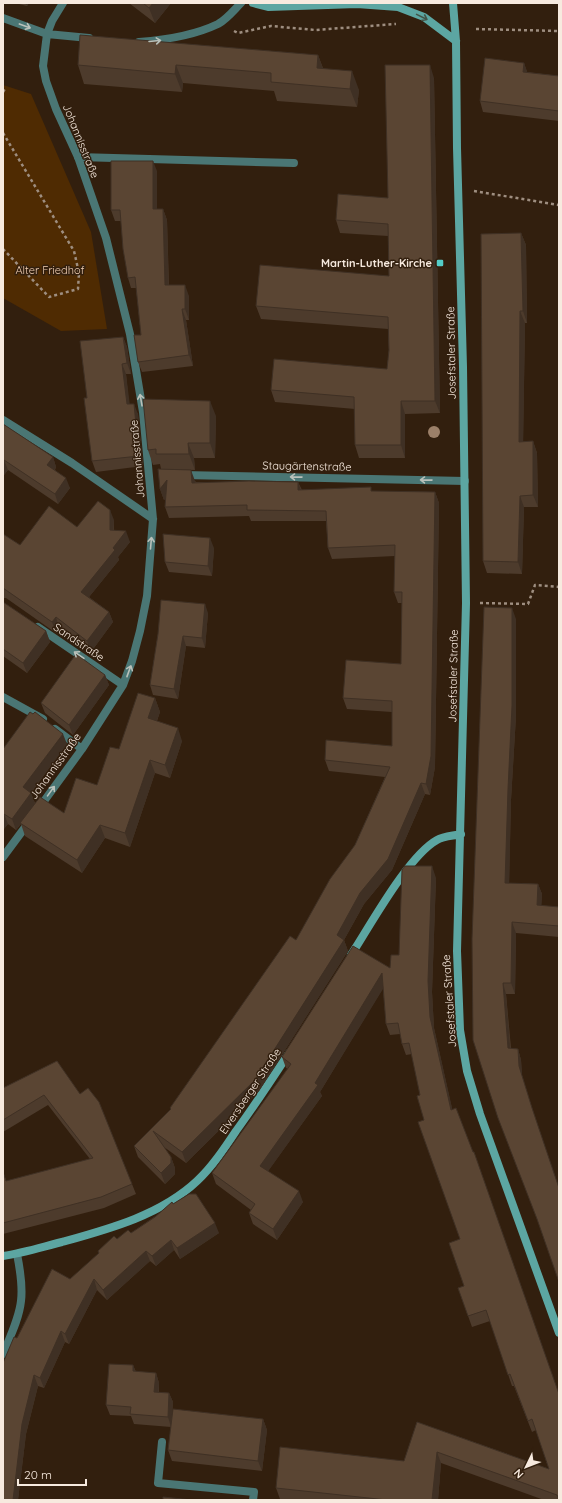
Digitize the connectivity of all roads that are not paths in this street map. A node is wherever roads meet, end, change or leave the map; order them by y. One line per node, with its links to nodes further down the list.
1 (63, 3): 8 (street, Johannisstraße)
2 (241, 3): 11 (street, one-way to 2)
3 (253, 3): 5 (main road)
4 (453, 3): 10 (main road, Josefstaler Straße)
5 (309, 4): 6 (main road)
6 (359, 4): 10 (main road, one-way to 10)
7 (3, 18): 8 (street, one-way to 8)
8 (47, 34): 9 (street); 12 (street, Johannisstraße)
9 (101, 39)
10 (456, 41): 16 (main road, Josefstaler Straße)
11 (132, 42)
12 (78, 157): 13 (street); 17 (street, Johannisstraße, one-way to 12)
13 (294, 164)
14 (3, 420): 17 (street)
15 (173, 474): 16 (street, Staugärtenstraße, one-way to 15)
16 (464, 481): 22 (main road, Josefstaler Straße)
17 (153, 519): 19 (street, Johannisstraße, one-way to 17)
18 (33, 624): 19 (street, Sandstraße, one-way to 18)
19 (123, 685): 21 (street, Johannisstraße)
20 (3, 697): 21 (street)
21 (82, 749): 23 (street, Johannisstraße, one-way to 21)
22 (461, 834): 24 (main road); 28 (main road, Josefstaler Straße)
23 (3, 857)
24 (348, 961)
25 (292, 1047): 26 (main road, Elversberger Straße)
26 (17, 1254): 27 (main road, Elversberger Straße); 29 (street)
27 (3, 1256)
28 (559, 1333)
29 (3, 1354)
30 (162, 1442): 31 (street)
31 (253, 1500)

